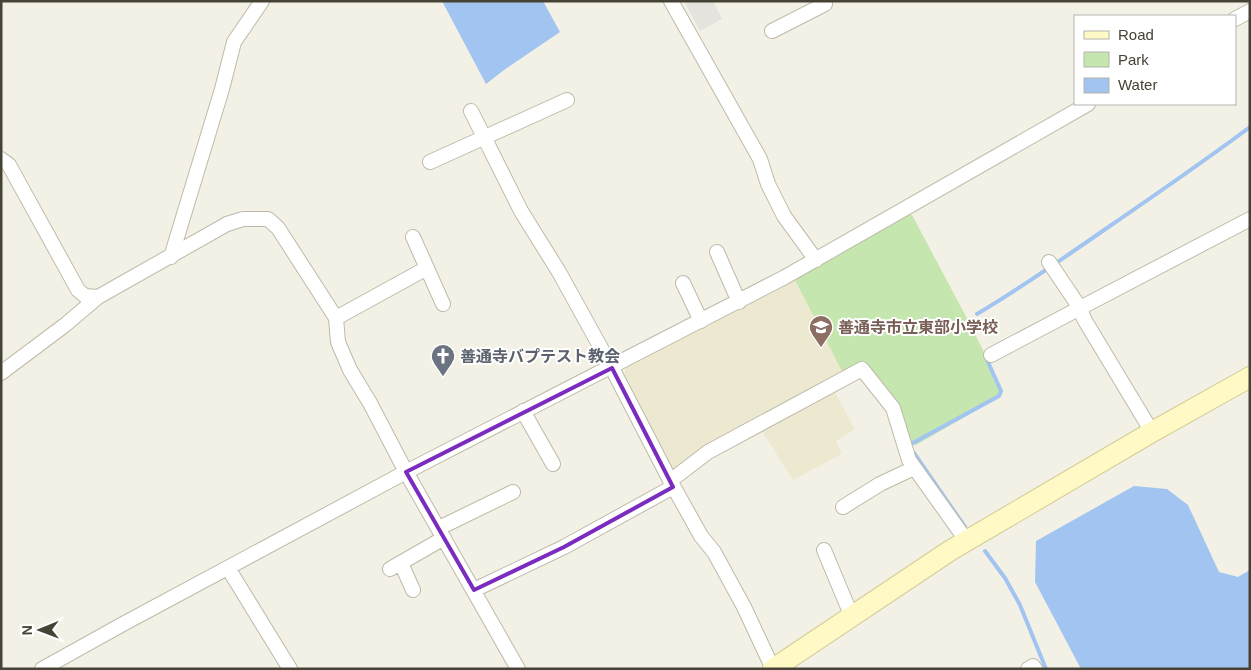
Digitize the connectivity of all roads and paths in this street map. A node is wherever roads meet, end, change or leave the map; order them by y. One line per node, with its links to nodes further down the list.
1 (262, 1): 16 (street)
2 (671, 1): 17 (street)
3 (823, 1): 6 (street)
4 (1250, 10): 5 (street)
5 (1236, 18)
6 (772, 31)
7 (567, 100): 10 (street)
8 (1086, 105): 17 (street)
9 (471, 111): 10 (street)
10 (485, 138): 12 (street); 28 (street)
11 (1, 159): 21 (street)
12 (430, 162)
13 (1250, 219): 24 (street)
14 (413, 237): 19 (street)
15 (717, 252): 22 (street)
16 (171, 256): 21 (street); 25 (street)
17 (816, 260): 22 (street)
18 (1051, 264): 24 (street)
19 (427, 268): 23 (street); 25 (street)
20 (683, 283): 26 (street)
21 (98, 297): 29 (street)
22 (739, 302): 26 (street)
23 (443, 304)
24 (1080, 308): 27 (street); 32 (street)
25 (336, 318): 35 (street)
26 (701, 321): 28 (street)
27 (991, 355)
28 (612, 368): 31 (street); 36 (street)
29 (1, 373)
30 (1250, 377): 32 (street)
31 (523, 411): 33 (street); 35 (street)
32 (1152, 432): 40 (street)
33 (554, 464)
34 (914, 468): 36 (street); 38 (street); 40 (street)
35 (406, 472): 39 (street); 42 (street)
36 (672, 484): 44 (street); 49 (street)
37 (513, 492): 39 (street)
38 (844, 507)
39 (441, 533): 43 (street); 44 (street)
40 (966, 540): 45 (street)
41 (824, 550): 45 (street)
42 (228, 568): 46 (street); 47 (street)
43 (413, 590)
44 (474, 590): 48 (street)
45 (852, 616): 49 (street)
46 (42, 669)
47 (290, 669)
48 (518, 669)
49 (773, 669)
50 (1028, 669): 51 (street)
51 (1035, 669)

